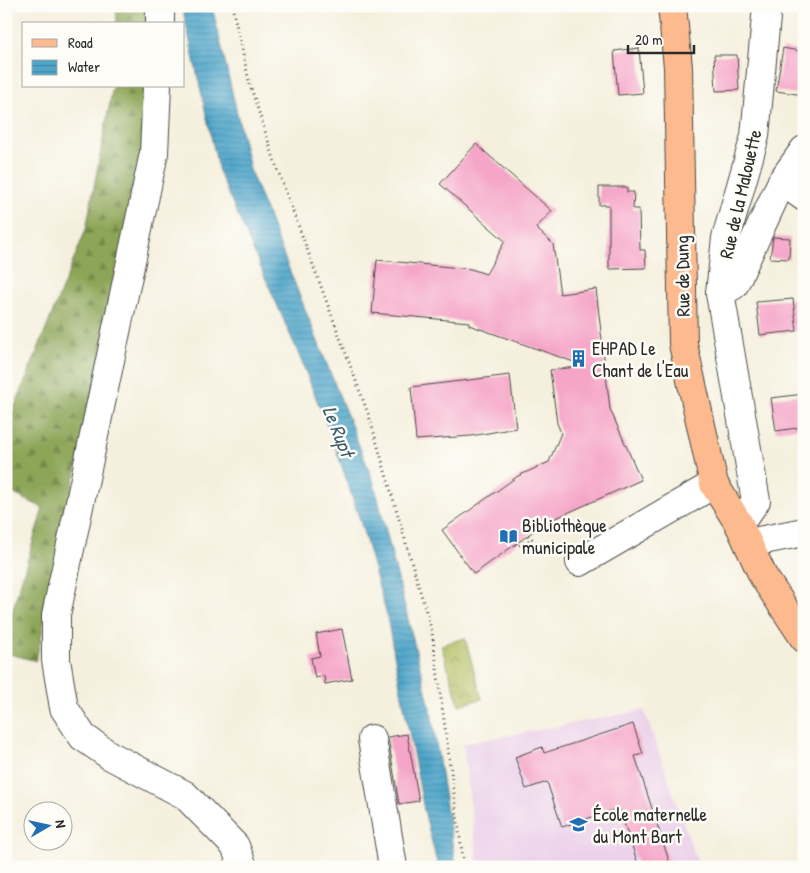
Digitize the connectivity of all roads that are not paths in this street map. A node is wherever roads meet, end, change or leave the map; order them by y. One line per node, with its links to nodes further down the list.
1 (160, 6): 4 (street)
2 (672, 6): 10 (main road, Rue de Dung)
3 (768, 6): 9 (street, Rue de la Malouette)
4 (160, 22)
5 (157, 88): 16 (street)
6 (804, 150): 7 (street)
7 (782, 181): 8 (street); 9 (street)
8 (804, 198)
9 (720, 293): 12 (street, Rue de la Malouette)
10 (714, 484): 12 (main road, Rue de Dung); 13 (street)
11 (804, 532): 12 (street)
12 (743, 534): 14 (main road, Rue de Dung)
13 (574, 553)
14 (804, 638)
15 (372, 739): 17 (street)
16 (243, 867)
17 (393, 867)

